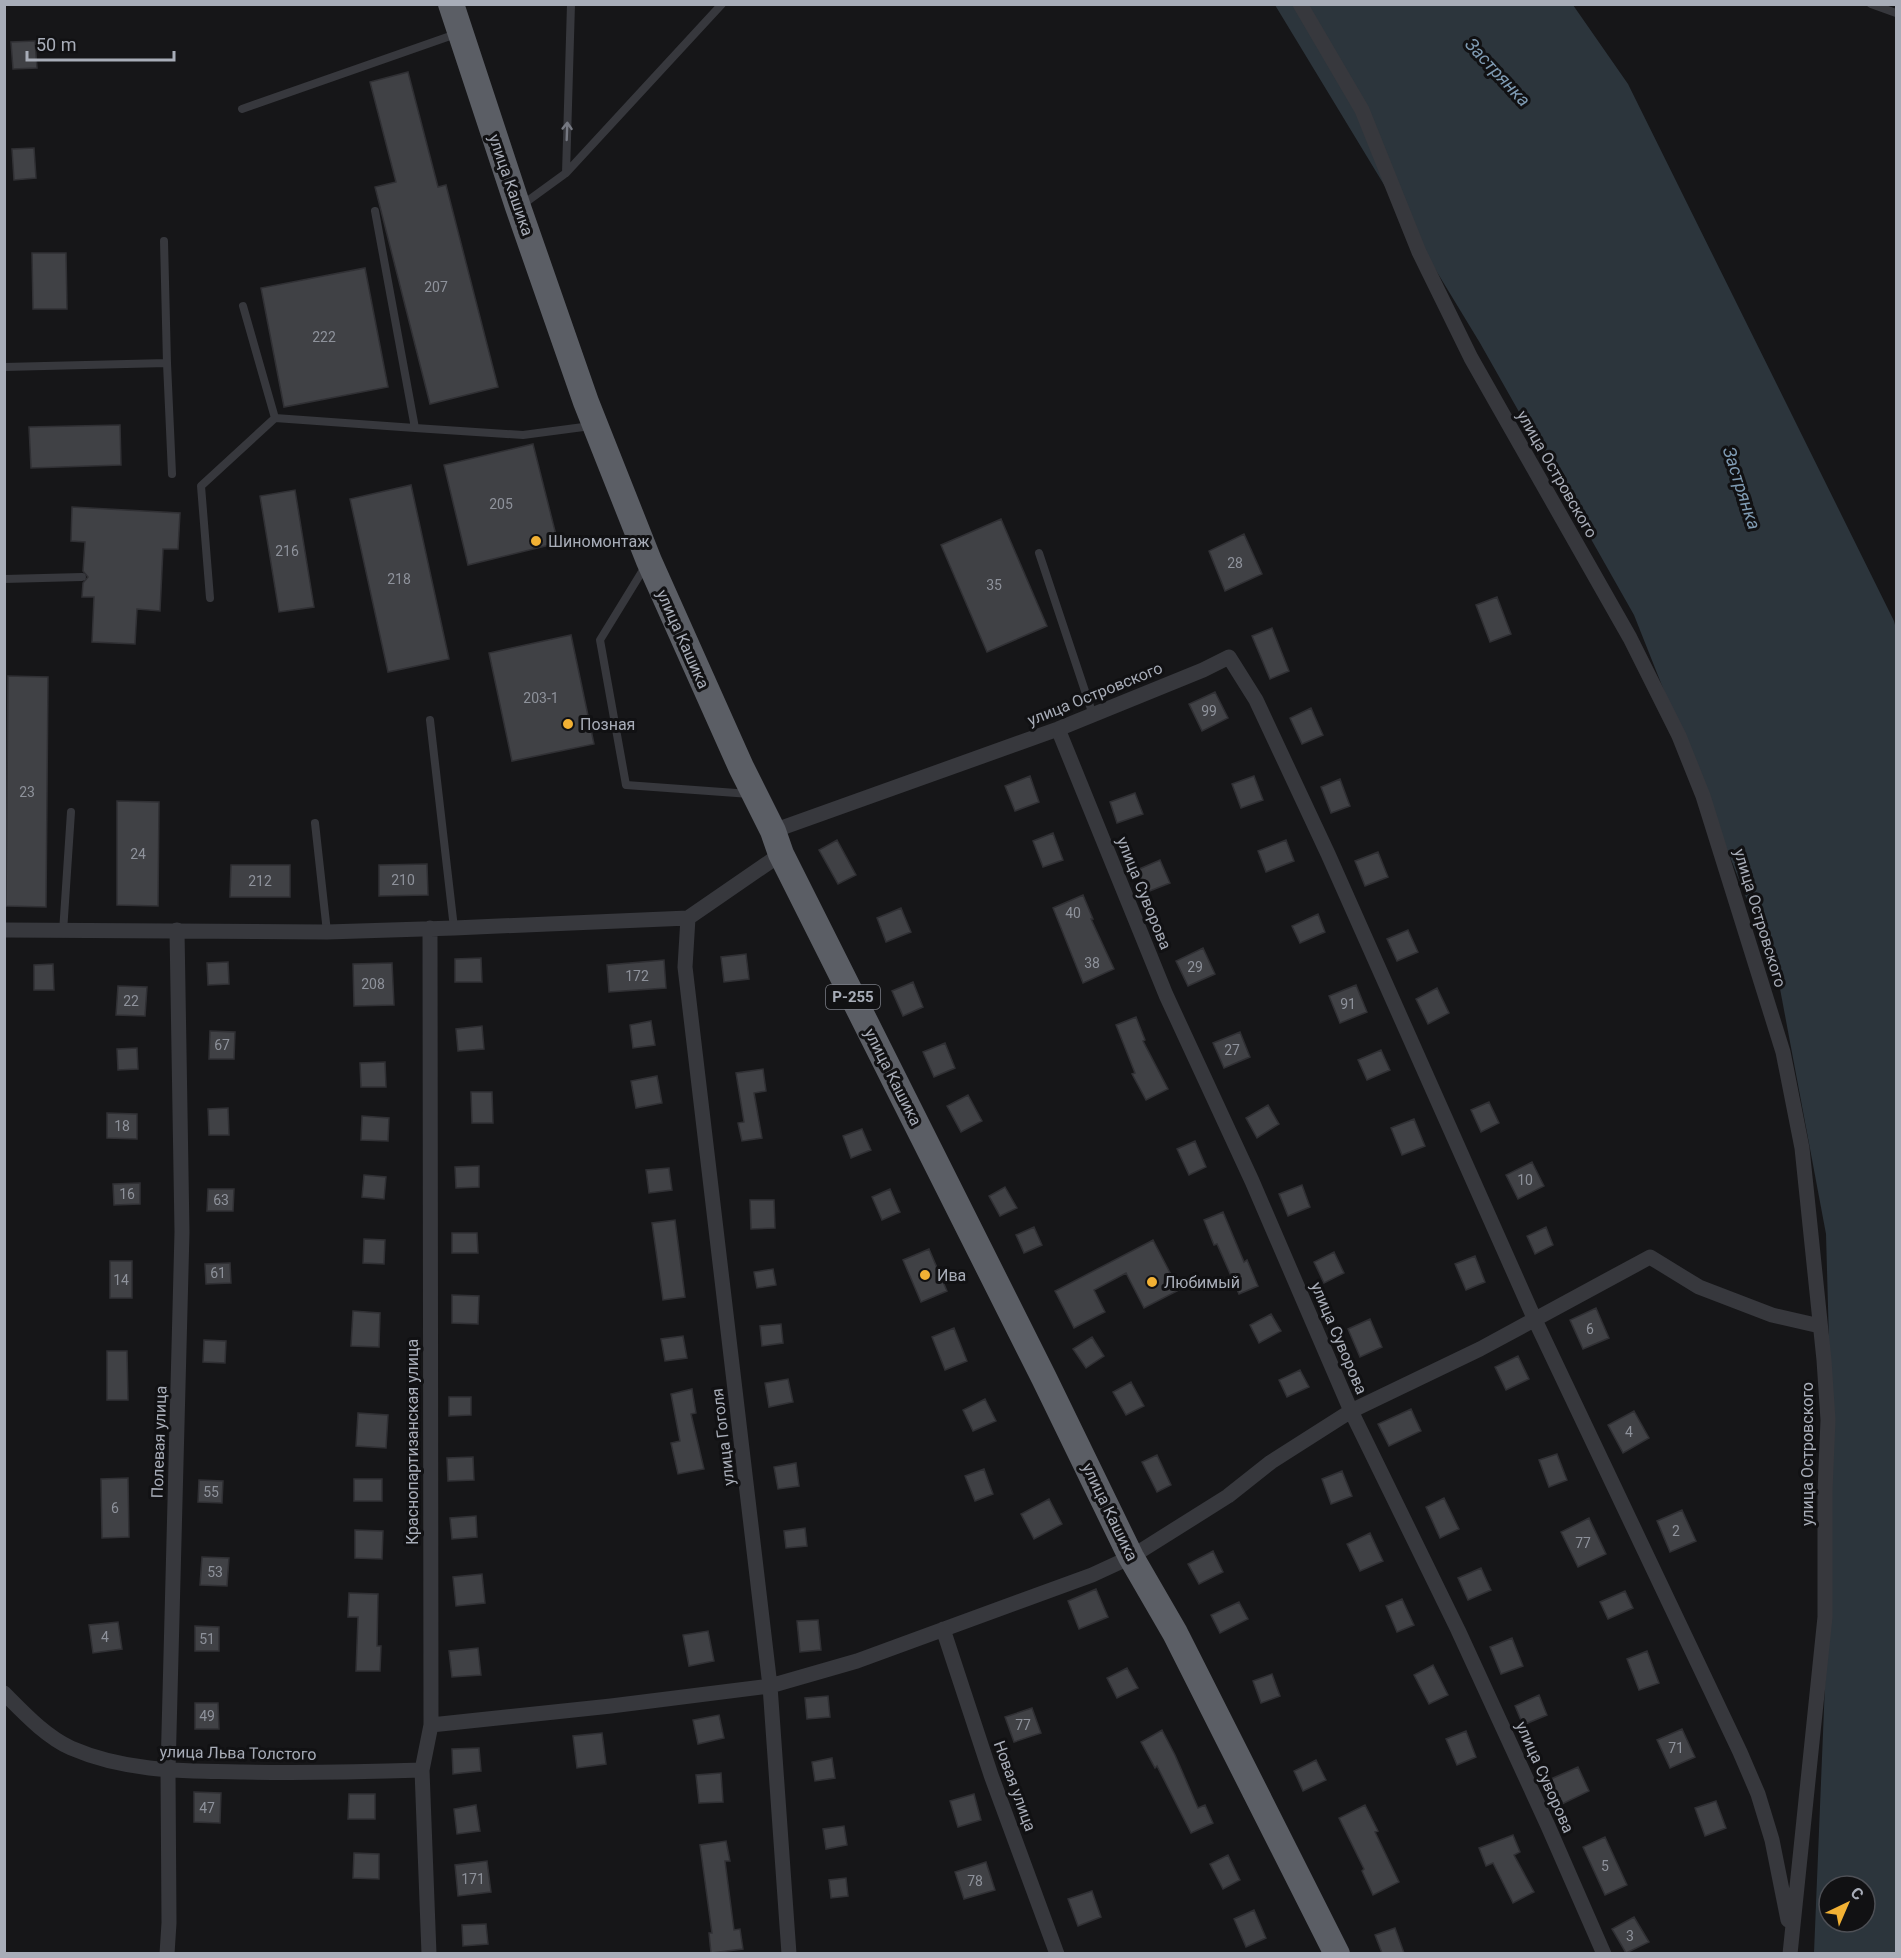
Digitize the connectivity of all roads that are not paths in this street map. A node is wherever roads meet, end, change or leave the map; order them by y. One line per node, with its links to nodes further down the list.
1 (451, 4): 7 (highway, улица Кашика / Р-255)
2 (571, 4): 9 (lane, one-way to 2)
3 (722, 4): 9 (lane)
4 (1300, 4): 40 (street, улица Островского)
5 (1871, 4): 6 (lane)
6 (1896, 13)
7 (460, 33): 8 (lane); 10 (highway, улица Кашика / Р-255)
8 (242, 109)
9 (566, 172): 10 (lane)
10 (518, 207): 17 (highway, улица Кашика / Р-255)
11 (375, 211): 18 (lane)
12 (164, 241): 14 (lane)
13 (243, 306): 16 (lane)
14 (167, 363): 15 (lane); 19 (lane)
15 (4, 367)
16 (275, 418): 18 (lane); 24 (lane)
17 (595, 425): 18 (lane); 21 (highway, улица Кашика / Р-255)
18 (415, 428)
19 (172, 474)
20 (1039, 553): 25 (lane)
21 (648, 561): 28 (highway, улица Кашика / Р-255); 28 (lane)
22 (82, 576): 23 (lane)
23 (4, 579)
24 (210, 598)
25 (1093, 715): 27 (street, улица Островского); 39 (street, улица Островского)
26 (430, 720): 34 (lane)
27 (1058, 729): 31 (street, улица Островского); 41 (street, улица Суворова)
28 (754, 794): 31 (highway, улица Кашика / Р-255)
29 (71, 812): 37 (lane)
30 (315, 822): 38 (lane)
31 (777, 843): 32 (street, улица Островского); 42 (highway, улица Кашика / Р-255)
32 (688, 918): 34 (street); 44 (street, улица Гоголя)
33 (430, 928): 34 (street); 38 (street); 46 (street, Краснопартизанская улица)
34 (454, 928)
35 (4, 930): 37 (street)
36 (177, 930): 37 (street); 38 (street); 48 (street, Полевая улица)
37 (63, 932)
38 (327, 932)
39 (1535, 1320): 40 (street); 41 (street); 49 (street, улица Островского)
40 (1820, 1326): 49 (street, улица Островского)
41 (1351, 1411): 42 (street); 55 (street, улица Суворова)
42 (1131, 1557): 43 (street); 54 (highway, улица Кашика / Р-255)
43 (943, 1629): 44 (street); 53 (street, Новая улица)
44 (770, 1686): 46 (street); 52 (street, улица Гоголя)
45 (4, 1692): 48 (street, улица Льва Толстого)
46 (431, 1725): 47 (street, Краснопартизанская улица)
47 (422, 1770): 48 (street, улица Льва Толстого); 51 (street, Краснопартизанская улица)
48 (168, 1771): 50 (street, Полевая улица)
49 (1791, 1935): 56 (street, улица Островского)
50 (167, 1953)
51 (429, 1953)
52 (789, 1953)
53 (1058, 1953)
54 (1337, 1953)
55 (1604, 1953)
56 (1790, 1953)

